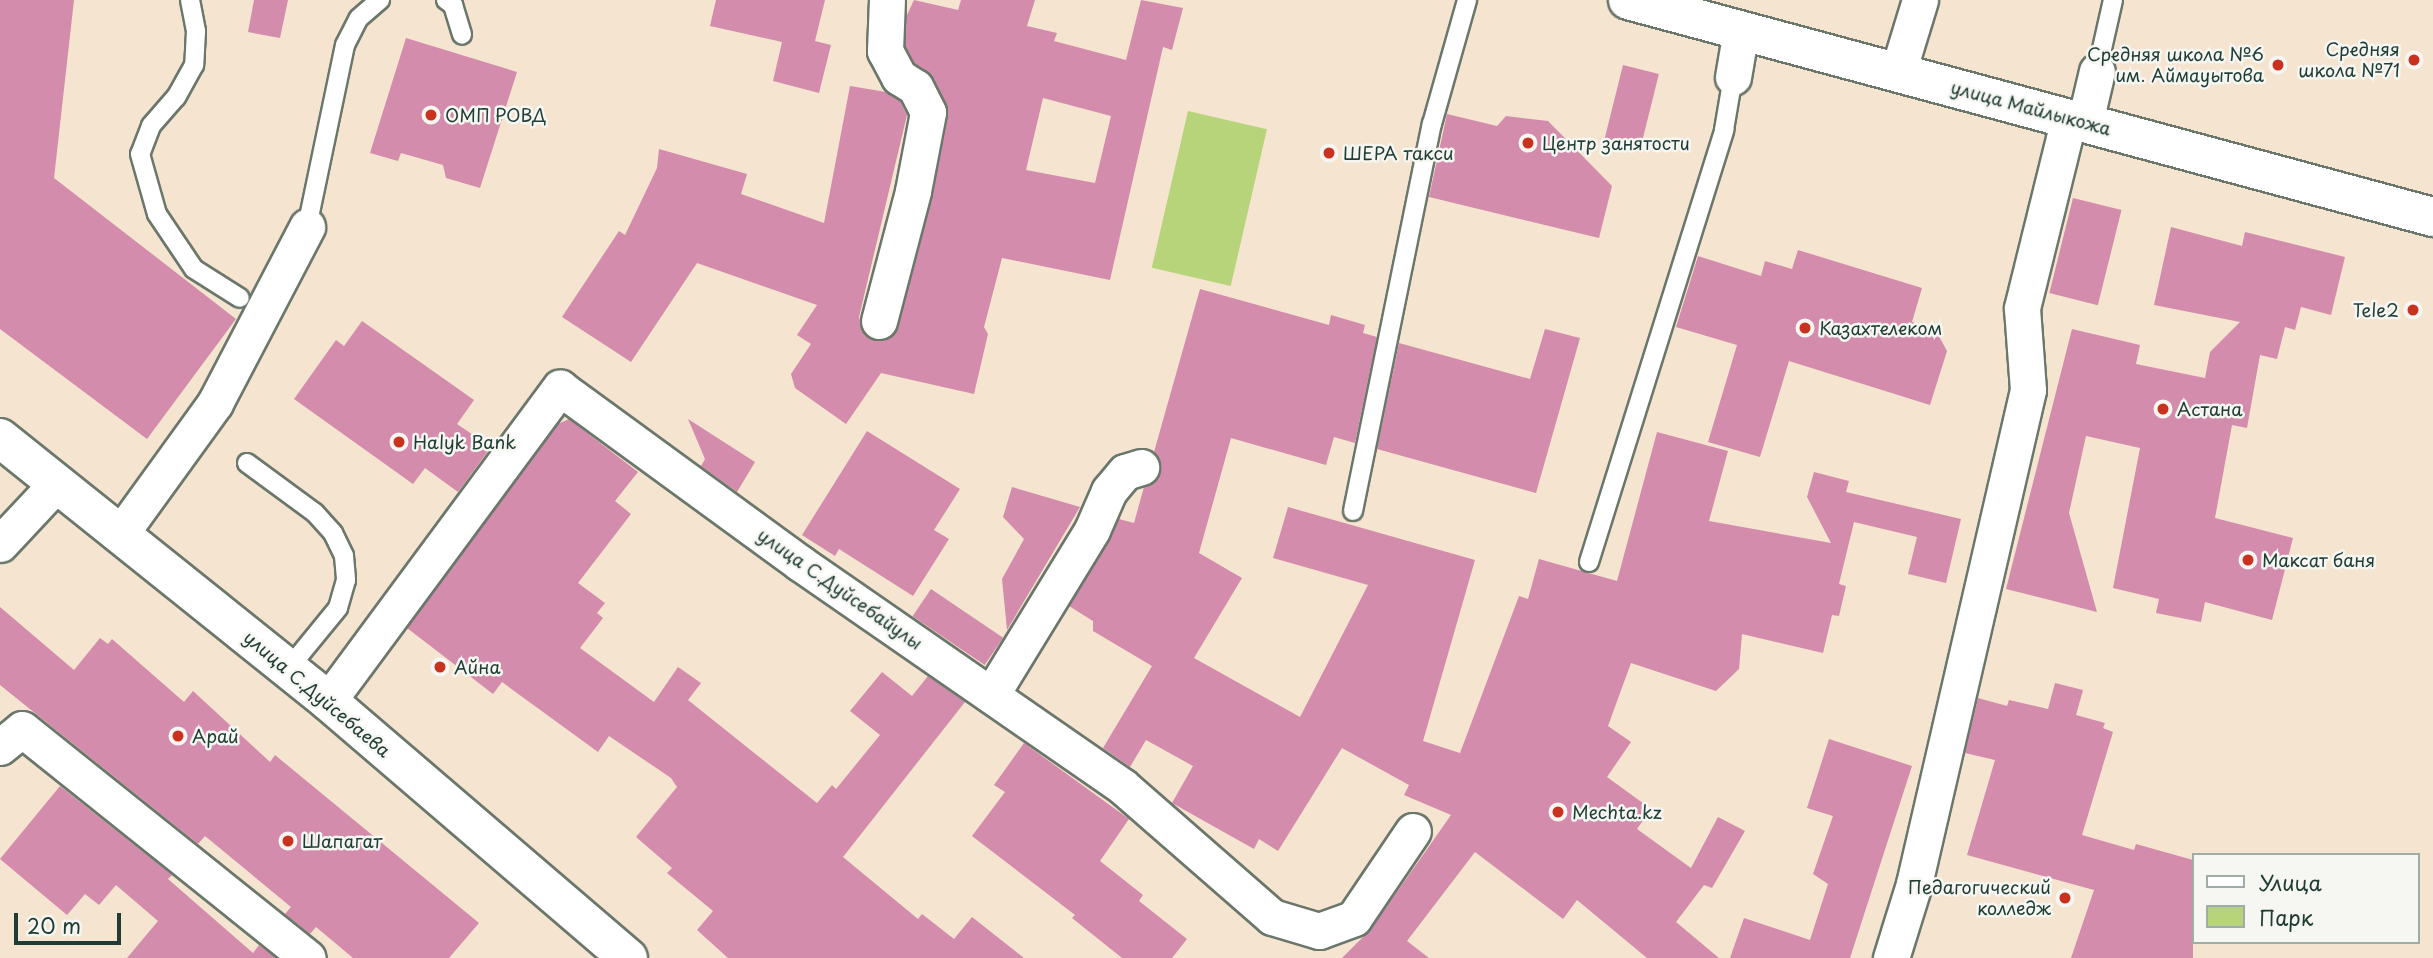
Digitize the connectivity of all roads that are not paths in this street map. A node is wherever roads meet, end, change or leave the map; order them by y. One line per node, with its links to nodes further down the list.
1 (190, 0): 17 (lane)
2 (380, 0): 16 (lane)
3 (446, 0): 10 (lane)
4 (887, 0): 18 (street)
5 (1467, 0): 23 (lane)
6 (1628, 0): 9 (street, улица Майлыкожа)
7 (1920, 0): 12 (street)
8 (2113, 0): 11 (lane)
9 (1741, 30): 12 (street, улица Майлыкожа); 13 (street)
10 (462, 35)
11 (2097, 71): 14 (street)
12 (1898, 72): 14 (street, улица Майлыкожа)
13 (1733, 77): 26 (lane)
14 (2077, 120): 15 (street, улица Майлыкожа); 34 (street)
15 (2433, 217)
16 (307, 227): 17 (street)
17 (251, 308): 24 (street)
18 (879, 321)
19 (0, 438): 22 (street, улица С.Дуйсебаева)
20 (247, 463): 27 (lane)
21 (1141, 467): 28 (street)
22 (57, 483): 24 (street, улица С.Дуйсебаева); 25 (street)
23 (1353, 511)
24 (121, 533): 27 (street, улица С.Дуйсебаева)
25 (0, 544)
26 (1588, 562)
27 (288, 669): 29 (street, улица С.Дуйсебаева)
28 (990, 695): 29 (street, улица С.Дуйсебайулы); 31 (street, улица С.Дуйсебайулы)
29 (328, 701): 33 (street, улица С.Дуйсебаева)
30 (0, 747): 32 (street)
31 (1413, 831)
32 (298, 948)
33 (628, 958)
34 (1891, 958)

